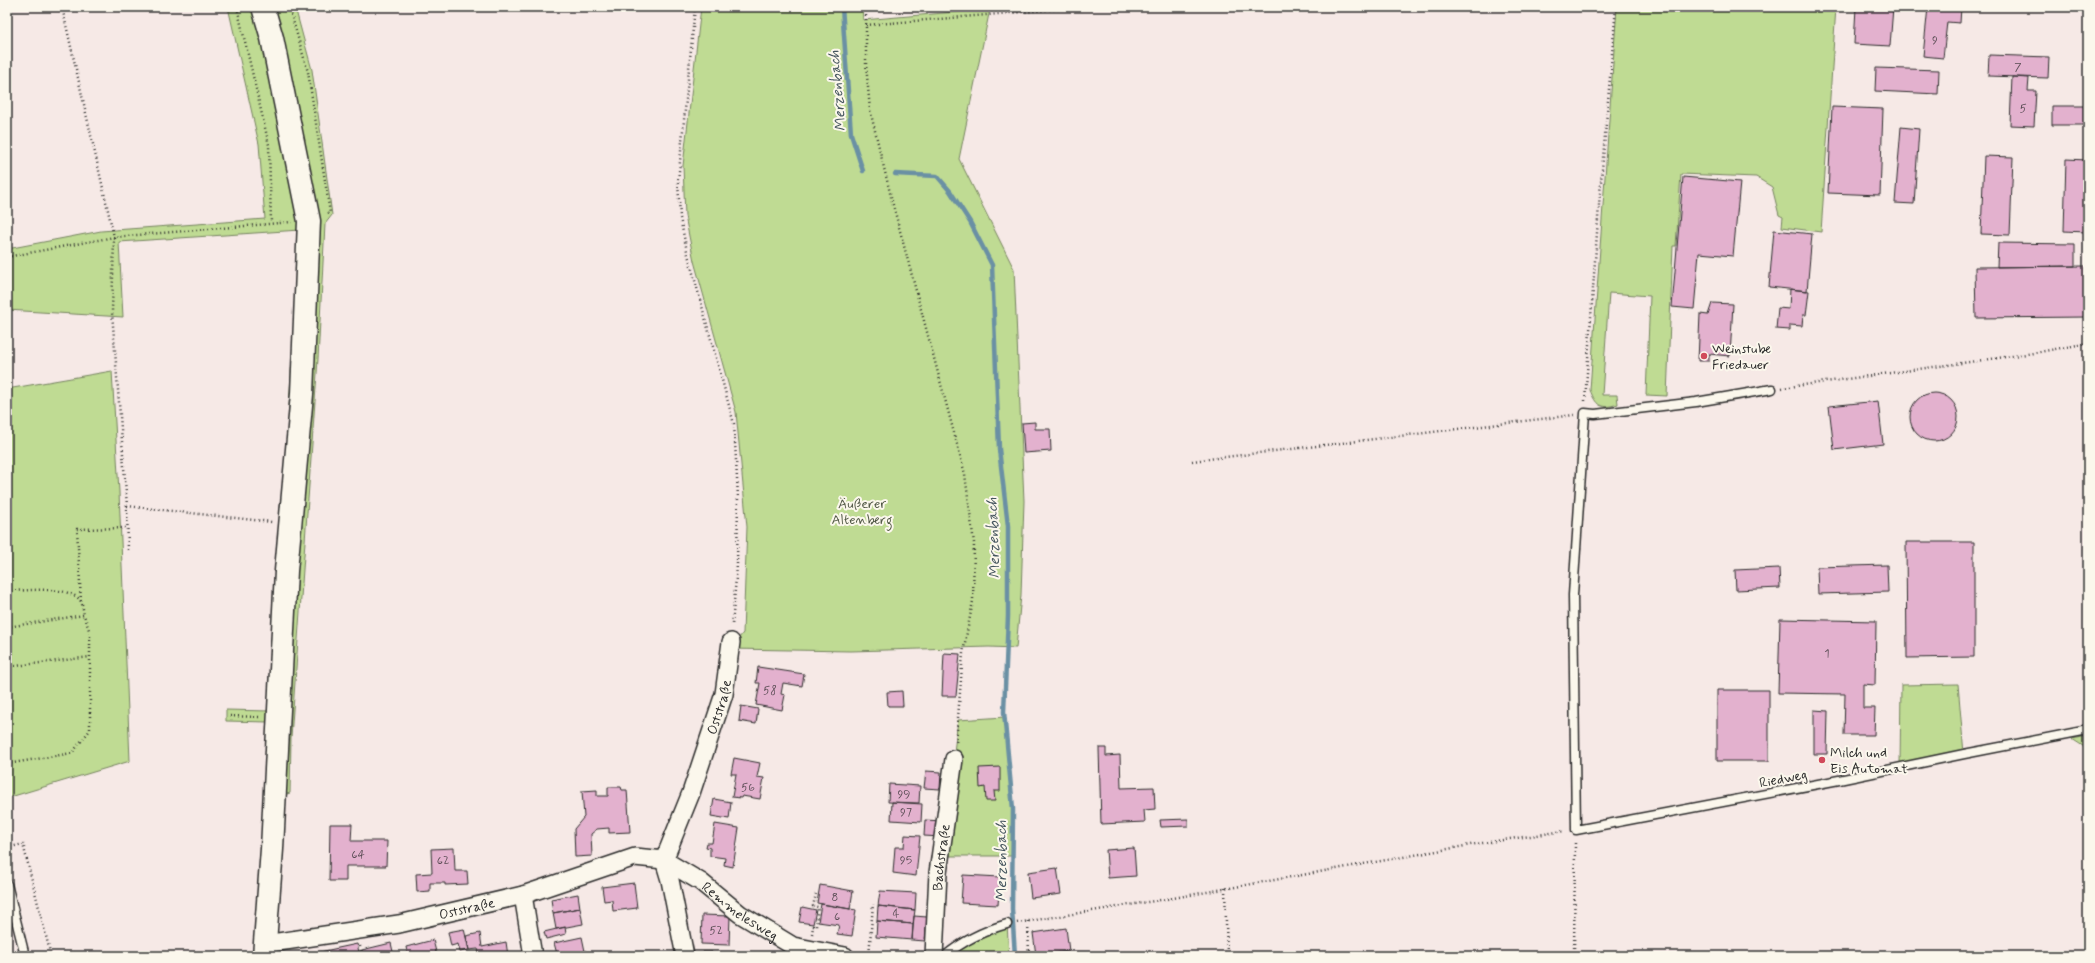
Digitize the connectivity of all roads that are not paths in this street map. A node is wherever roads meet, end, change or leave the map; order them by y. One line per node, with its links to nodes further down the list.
1 (263, 7): 10 (main road)
2 (1772, 389): 4 (lane, Riedweg)
3 (731, 642): 6 (street, Oststraße)
4 (2088, 730)
5 (954, 759): 15 (street, Bachstraße)
6 (664, 860): 8 (street, Oststraße); 13 (street); 14 (street, Remmelesweg)
7 (7, 884): 11 (lane)
8 (523, 895): 10 (street, Oststraße); 12 (street)
9 (1007, 924): 16 (lane)
10 (264, 950)
11 (25, 956)
12 (533, 956)
13 (685, 956)
14 (845, 956)
15 (934, 956)
16 (945, 956)

